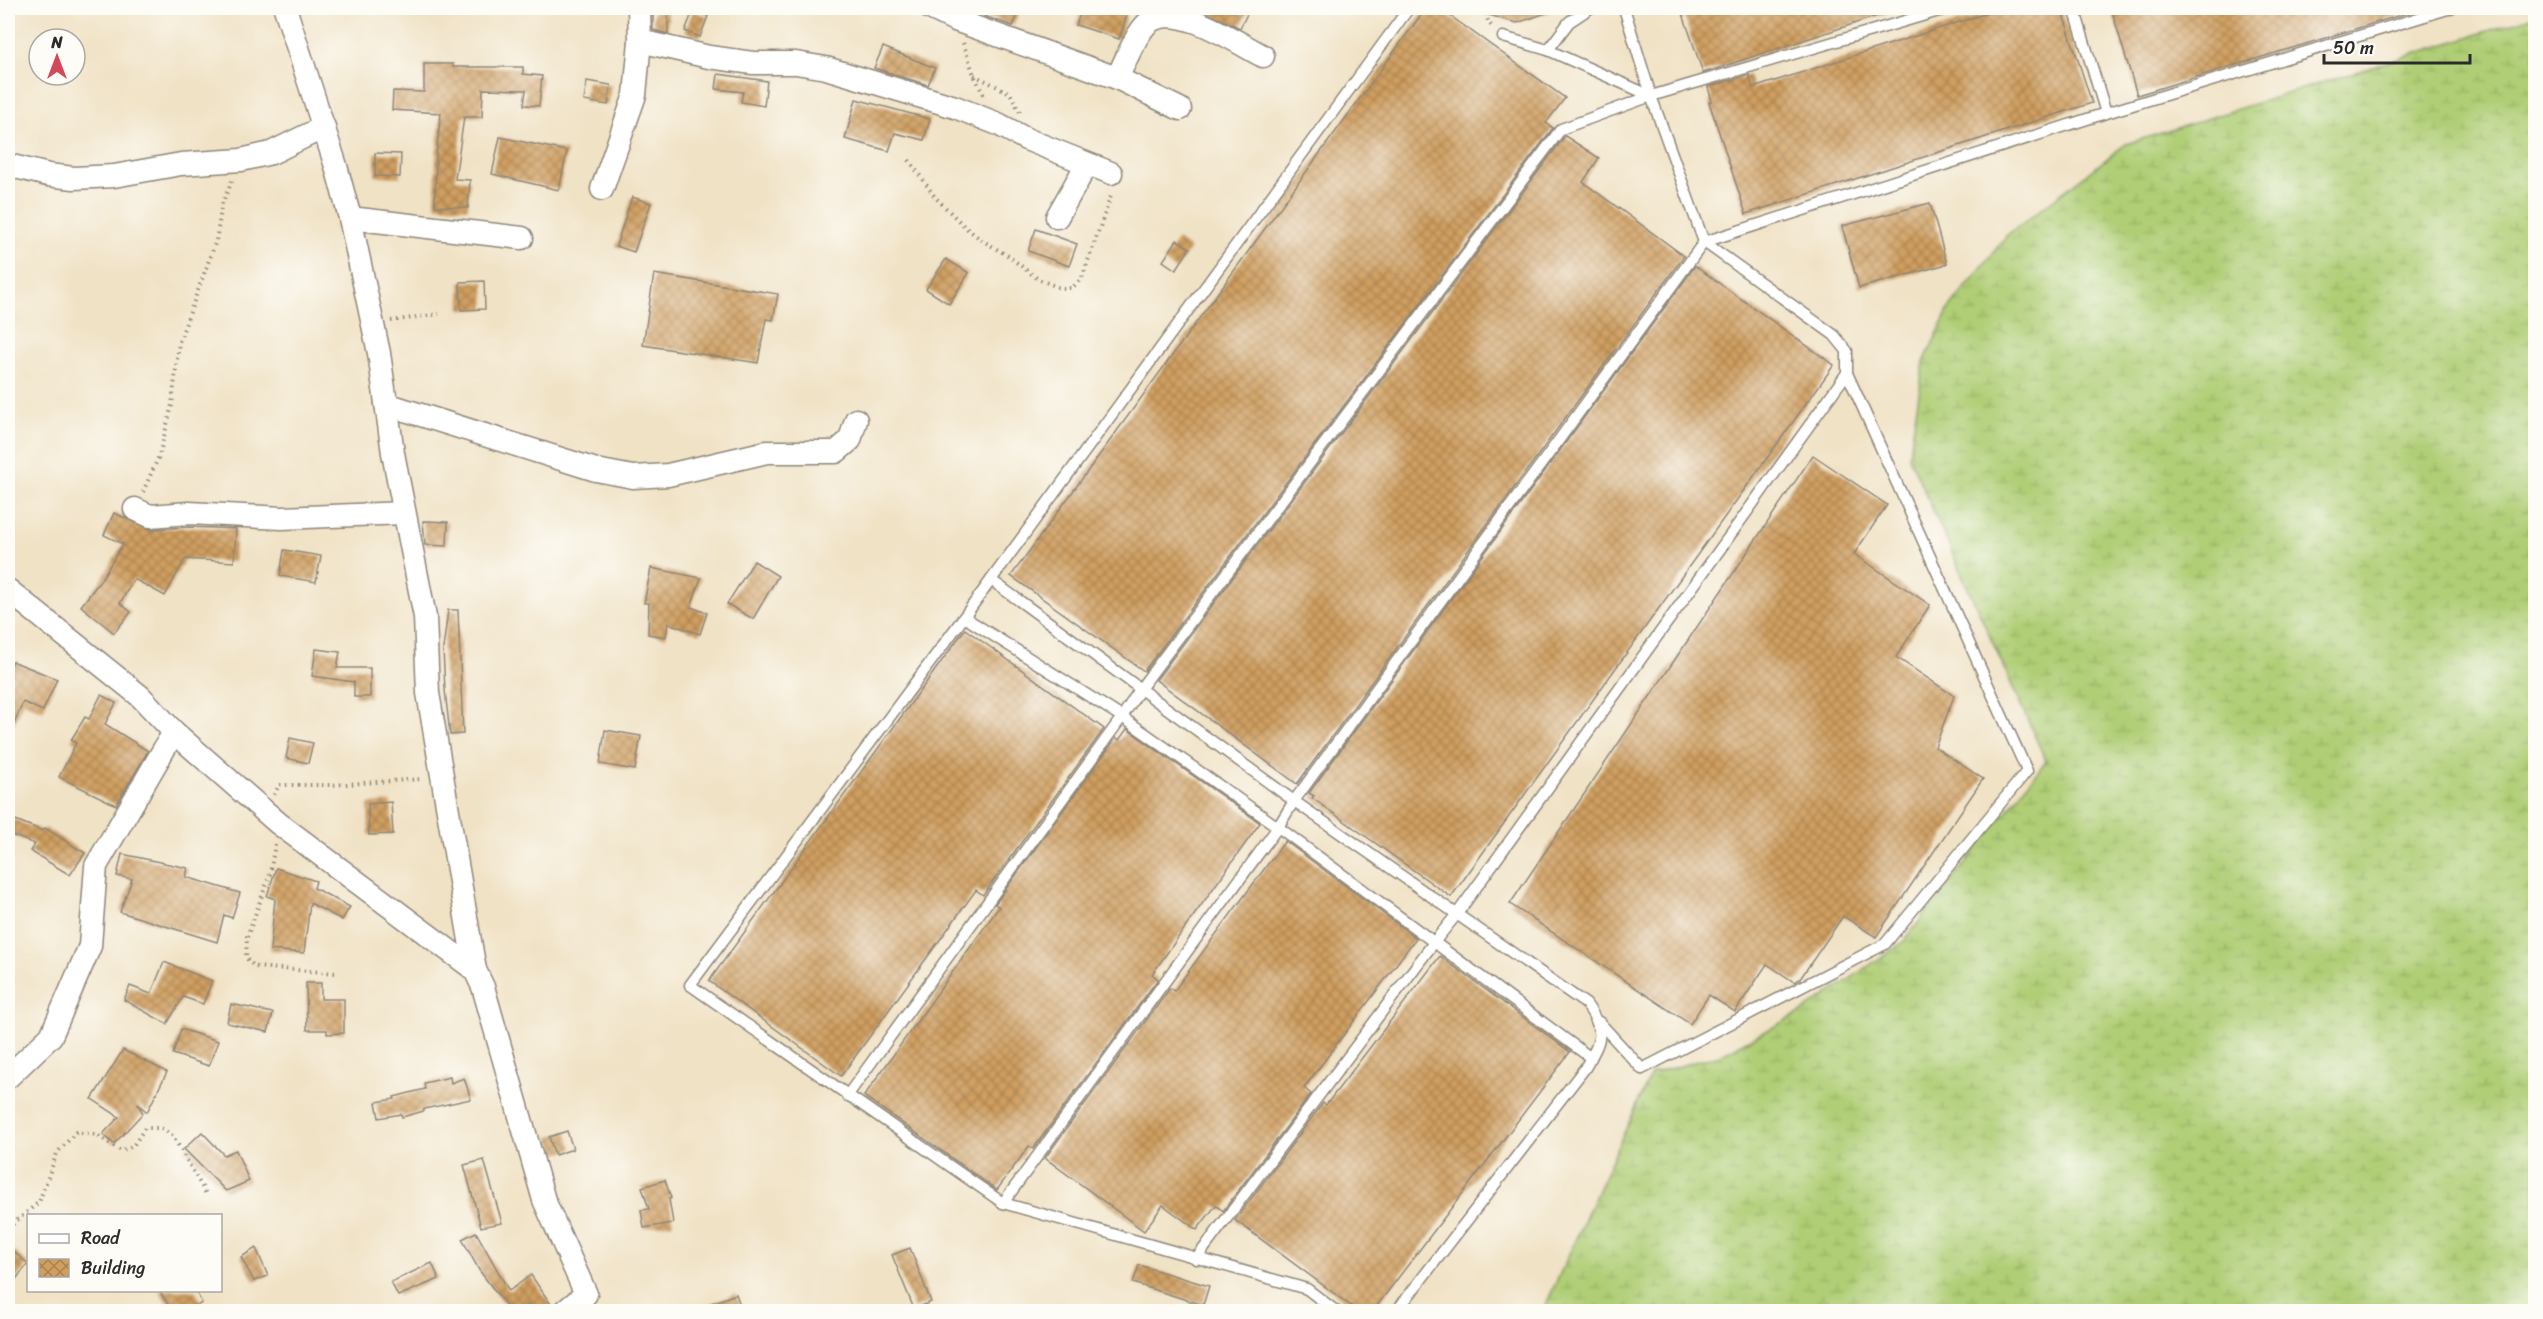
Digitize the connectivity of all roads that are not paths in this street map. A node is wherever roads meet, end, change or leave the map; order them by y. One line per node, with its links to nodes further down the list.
1 (285, 8): 18 (street)
2 (639, 8): 11 (street)
3 (930, 8): 14 (street)
4 (1409, 8): 32 (lane)
5 (1590, 8): 12 (lane)
6 (1624, 8): 15 (lane)
7 (1949, 8): 15 (lane)
8 (2074, 8): 17 (lane)
9 (2451, 8): 17 (lane)
10 (1503, 37): 12 (lane)
11 (640, 41): 19 (street); 22 (street)
12 (1548, 50): 15 (lane)
13 (1263, 56): 14 (street)
14 (1117, 78): 16 (street)
15 (1651, 96): 26 (lane); 35 (lane)
16 (1180, 109)
17 (2106, 113): 26 (lane)
18 (324, 127): 20 (street); 24 (street)
19 (1087, 164): 21 (street); 23 (street)
20 (8, 165)
21 (1111, 173)
22 (602, 189)
23 (1057, 217)
24 (350, 218): 25 (street); 28 (street)
25 (522, 238)
26 (1704, 242): 27 (lane); 38 (lane)
27 (1847, 373): 40 (lane); 43 (lane)
28 (386, 404): 29 (street); 31 (street)
29 (856, 420)
30 (135, 509): 31 (street)
31 (404, 513): 42 (street)
32 (991, 580): 34 (lane); 35 (lane)
33 (8, 590): 37 (street)
34 (964, 617): 36 (lane); 46 (lane)
35 (1140, 689): 36 (lane); 38 (lane)
36 (1122, 717): 39 (lane); 46 (lane)
37 (174, 732): 42 (street); 45 (street)
38 (1294, 801): 39 (lane); 40 (lane)
39 (1278, 827): 41 (lane); 47 (lane)
40 (1457, 914): 41 (lane); 43 (lane)
41 (1434, 941): 44 (lane); 48 (lane)
42 (475, 970): 49 (street)
43 (1599, 1022): 44 (lane)
44 (1591, 1058): 52 (lane)
45 (8, 1077)
46 (847, 1096): 47 (lane)
47 (1003, 1203): 48 (lane)
48 (1196, 1260): 51 (lane)
49 (590, 1303): 50 (street)
50 (564, 1311)
51 (1337, 1311)
52 (1396, 1311)

